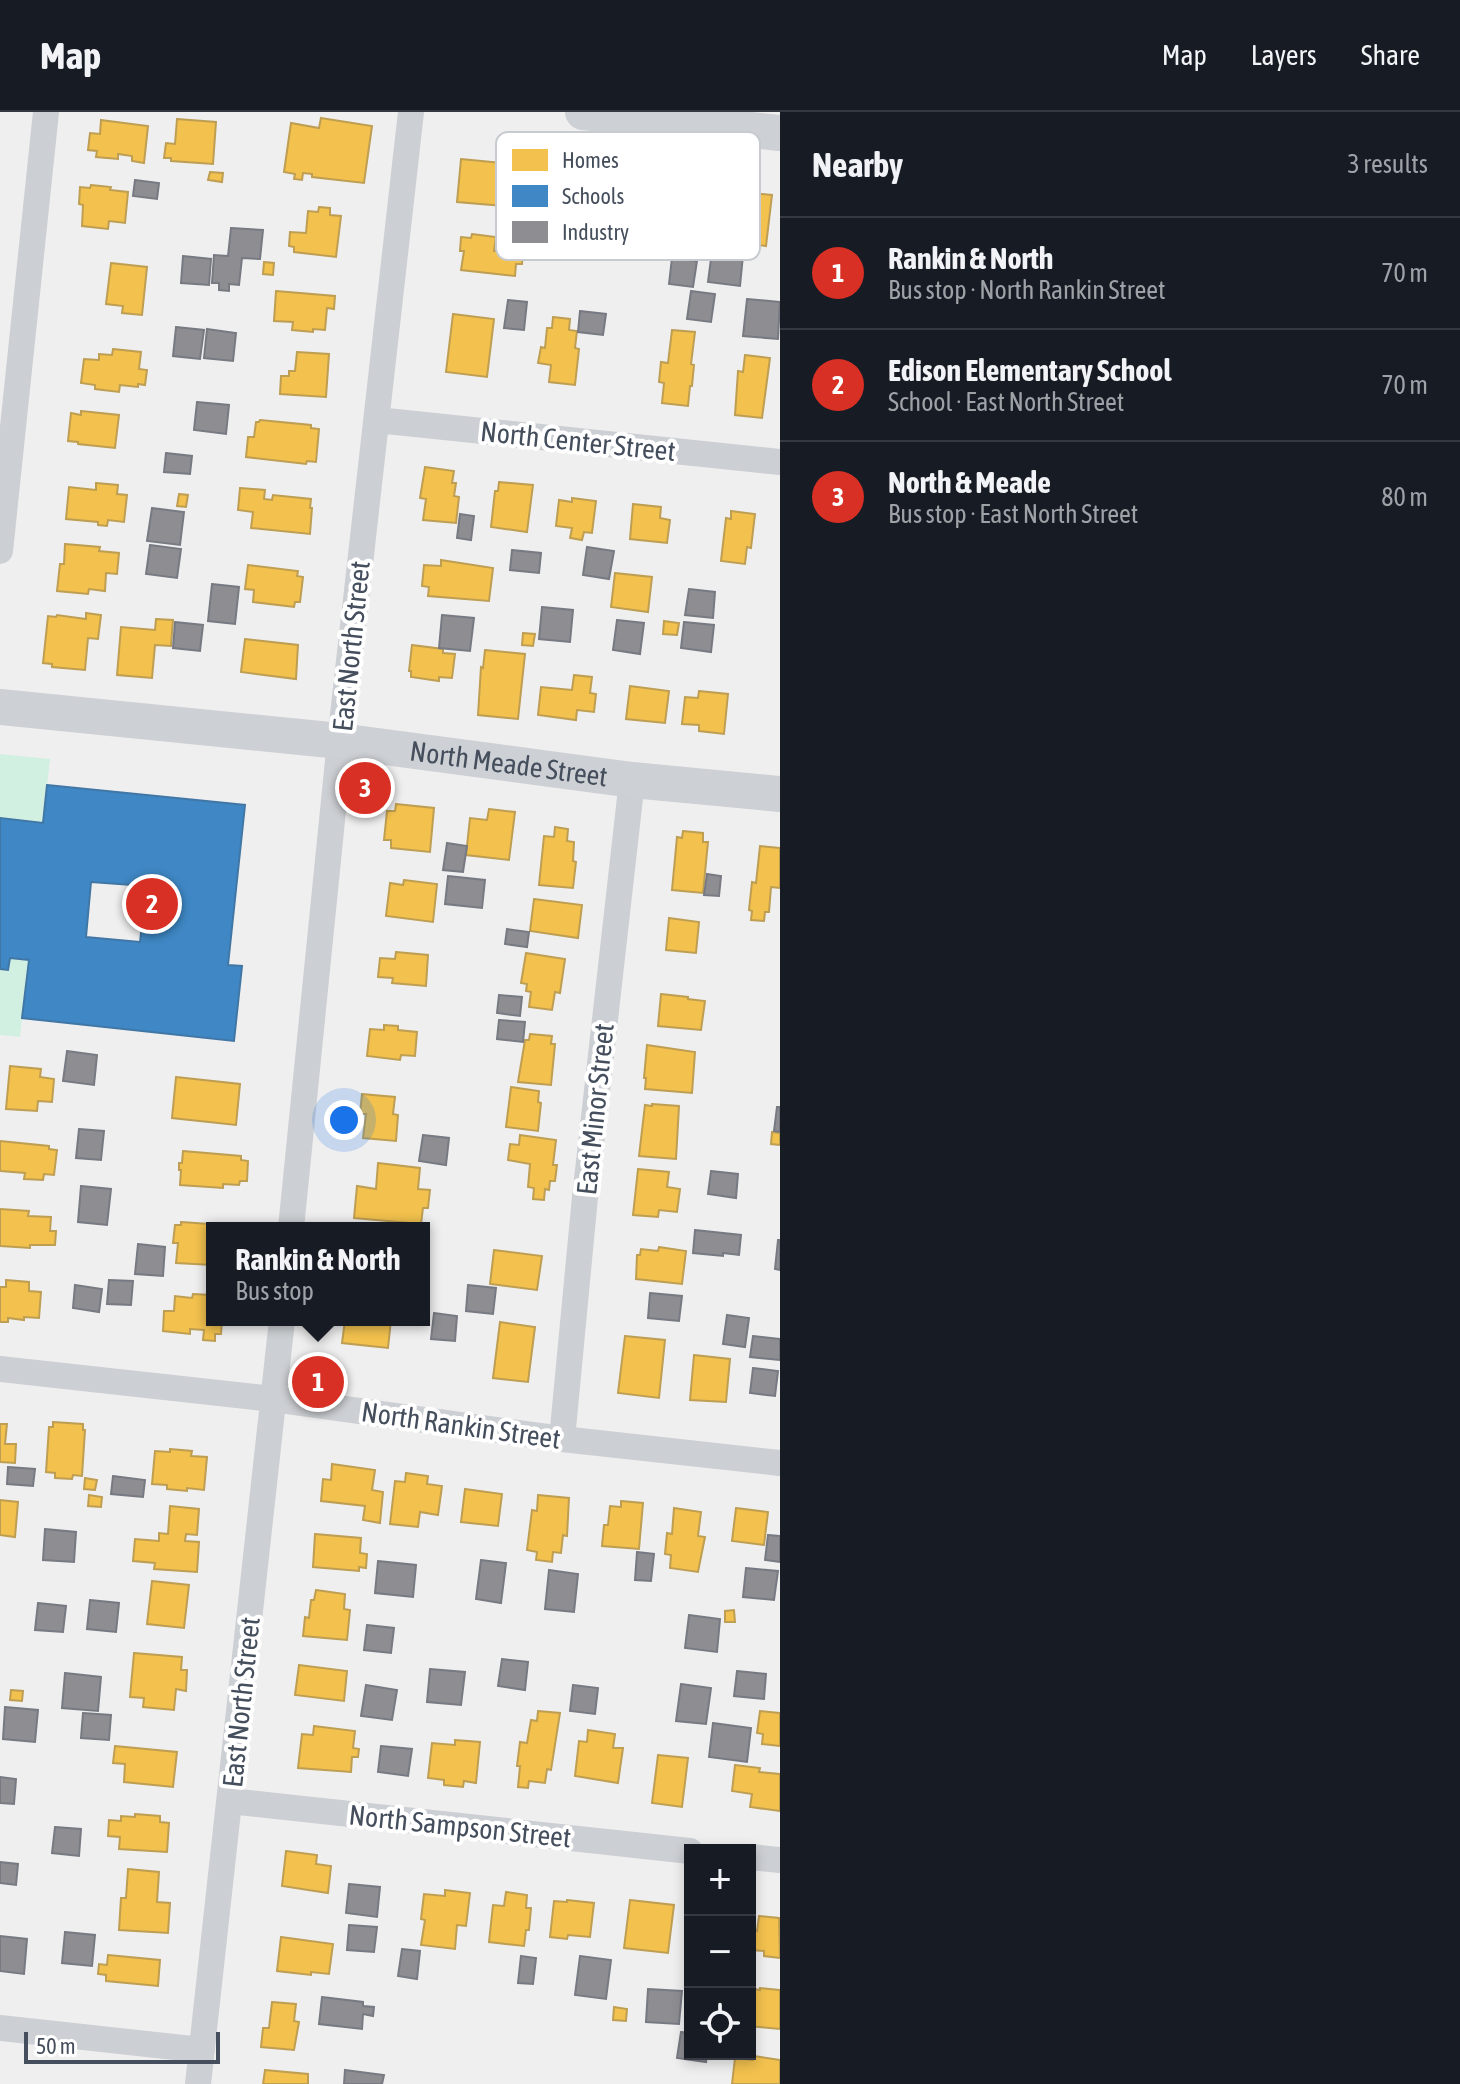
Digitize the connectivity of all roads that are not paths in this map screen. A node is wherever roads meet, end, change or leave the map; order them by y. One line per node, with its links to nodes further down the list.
1 (46, 112): 7 (street)
2 (411, 112): 5 (street, East North Street)
3 (583, 112): 4 (street)
4 (780, 133)
5 (377, 420): 6 (street, North Center Street); 9 (street, East North Street)
6 (780, 462)
7 (0, 551)
8 (0, 707): 9 (street, North Meade Street)
9 (340, 741): 10 (street, North Meade Street); 12 (street, East North Street)
10 (632, 780): 11 (street, North Meade Street); 16 (street, East Minor Street)
11 (780, 794)
12 (292, 1222)
13 (281, 1326): 15 (street, East North Street)
14 (0, 1369): 15 (street, North Rankin Street)
15 (273, 1399): 16 (street, North Rankin Street); 18 (street, East North Street)
16 (562, 1439): 17 (street, North Rankin Street)
17 (780, 1463)
18 (230, 1801): 19 (street, North Sampson Street); 23 (street, East North Street)
19 (684, 1850)
20 (756, 1858): 21 (street)
21 (780, 1860)
22 (0, 2028): 23 (street)
23 (202, 2050): 24 (street, East North Street)
24 (198, 2084)

